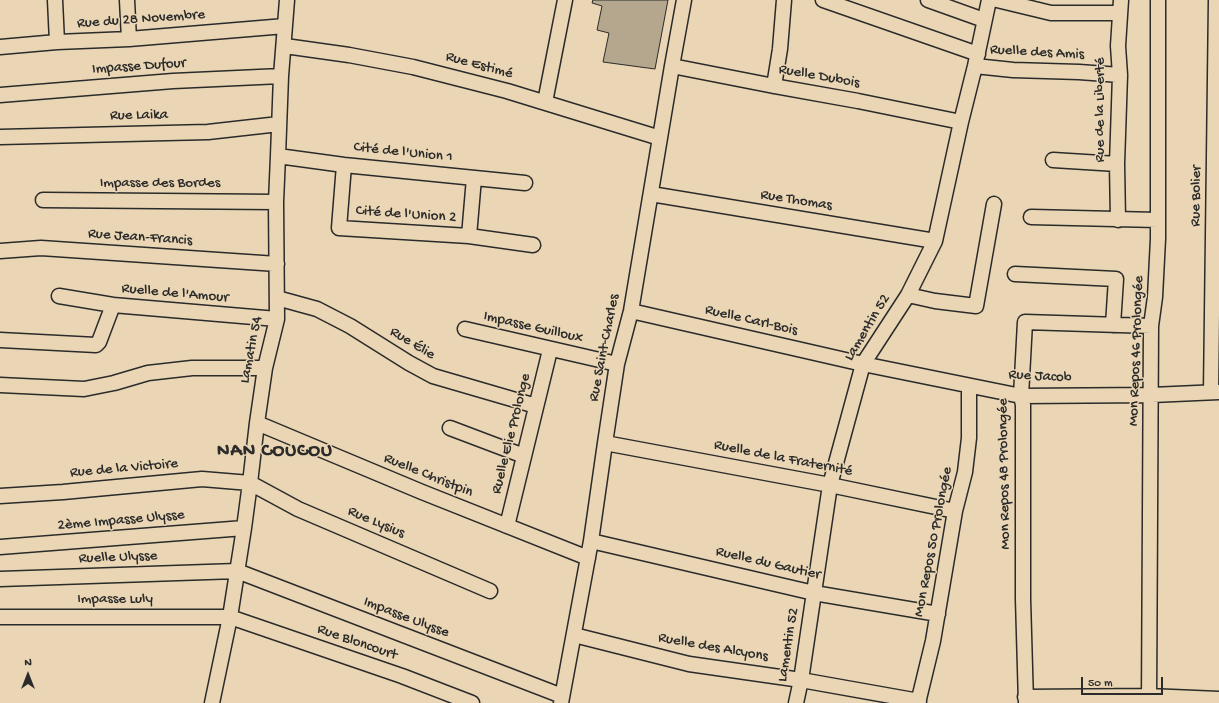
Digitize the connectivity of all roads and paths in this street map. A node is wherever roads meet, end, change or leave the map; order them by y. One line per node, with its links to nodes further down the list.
1 (54, 0): 17 (street)
2 (127, 0): 16 (street)
3 (288, 0): 15 (street, Lamatin 54)
4 (565, 0): 26 (street)
5 (684, 0): 21 (street, Rue Saint-Charles)
6 (784, 0): 24 (street)
7 (823, 0): 20 (street, Ruelle des Amis)
8 (928, 0): 14 (street)
9 (988, 0): 14 (street, Lamentin 52)
10 (998, 0): 13 (street)
11 (1158, 0): 43 (street, Mon Repos 46 Prolongée)
12 (1216, 0): 66 (street, Rue Bolier)
13 (1120, 7): 22 (street, Rue de la Liberté)
14 (984, 20): 20 (street, Lamentin 52)
15 (285, 26): 16 (street, Rue du 28 Novembre); 18 (street, Lamatin 54)
16 (129, 39): 17 (street, Rue du 28 Novembre)
17 (57, 42): 19 (street, Rue du 28 Novembre)
18 (285, 46): 23 (street, Lamatin 54); 26 (street, Rue Estimé)
19 (0, 47)
20 (976, 60): 22 (street, Ruelle des Amis); 27 (street, Lamentin 52)
21 (672, 66): 24 (street, Ruelle Dubois); 30 (street, Rue Saint-Charles)
22 (1120, 75): 33 (street, Rue de la Liberté)
23 (281, 76): 25 (street, Impasse Dufour); 28 (street, Lamatin 54)
24 (774, 86): 27 (street, Ruelle Dubois)
25 (0, 96)
26 (545, 102): 30 (street, Rue Estimé)
27 (961, 122): 45 (street, Lamentin 52)
28 (279, 124): 29 (street, Rue Laika); 31 (street, Lamatin 54)
29 (0, 137)
30 (660, 138): 37 (street, Rue Saint-Charles)
31 (278, 156): 34 (street, Cité de l'Union 1); 39 (street, Lamatin 54)
32 (1053, 160): 33 (street)
33 (1118, 164): 42 (street, Rue de la Liberté)
34 (344, 165): 35 (street, Cité de l'Union 1); 44 (street, Cité de l'Union 2)
35 (474, 178): 36 (street, Cité de l'Union 1); 44 (street)
36 (525, 183)
37 (651, 194): 45 (street, Rue Thomas); 54 (street, Rue Saint-Charles)
38 (43, 200): 39 (street, Impasse des Bordes)
39 (276, 202): 48 (street, Lamatin 54)
40 (994, 204): 50 (street)
41 (1031, 217): 42 (street)
42 (1118, 220): 43 (street)
43 (1158, 220): 57 (street, Mon Repos 46 Prolongée)
44 (469, 236): 46 (street, Cité de l'Union 2)
45 (935, 241): 50 (street, Lamentin 52)
46 (533, 245)
47 (0, 251): 48 (street, Rue Jean-Francis)
48 (277, 264): 52 (street, Lamatin 54)
49 (1015, 274): 56 (street)
50 (908, 295): 62 (street, Lamentin 52)
51 (58, 296): 53 (street)
52 (277, 298): 55 (street, Lamatin 54); 69 (street, Rue Élie)
53 (113, 304): 55 (street, Ruelle de l'Amour); 59 (street, Ruelle de l'Amour)
54 (631, 311): 61 (street, Rue Saint-Charles); 62 (street, Ruelle Carl-Bois)
55 (277, 319): 63 (street, Lamatin 54)
56 (1113, 325): 57 (street, Mon Repos 48 Prolongée); 68 (street, Mon Repos 48 Prolongée)
57 (1151, 326): 67 (street, Mon Repos 46 Prolongée)
58 (465, 329): 60 (street, Impasse Guilloux)
59 (0, 340)
60 (550, 350): 61 (street, Impasse Guilloux); 69 (street, Ruelle Elie Prolonge)
61 (617, 364): 72 (street, Rue Saint-Charles)
62 (863, 364): 65 (street, Rue Jacob); 75 (street, Lamentin 52)
63 (266, 368): 64 (street); 70 (street, Lamatin 54)
64 (0, 385)
65 (969, 386): 68 (street, Rue Jacob); 77 (street, Mon Repos 50 Prolongée)
66 (1215, 392): 67 (street, Rue Jacob)
67 (1152, 395): 68 (street, Rue Jacob); 95 (street, Mon Repos 46 Prolongée)
68 (1020, 396): 94 (street, Mon Repos 48 Prolongée)
69 (536, 406): 73 (street, Ruelle Elie Prolonge)
70 (257, 423): 74 (street, Lamatin 54); 78 (street, Ruelle Christpin)
71 (450, 428): 73 (street)
72 (605, 443): 75 (street, Ruelle de la Fraternité); 80 (street, Rue Saint-Charles)
73 (524, 456): 78 (street, Ruelle Elie Prolonge)
74 (250, 483): 76 (street, Rue de la Victoire); 79 (street, Lamatin 54); 85 (street, Rue Lysius)
75 (830, 485): 77 (street, Ruelle de la Fraternité); 86 (street, Lamentin 52)
76 (0, 496)
77 (955, 511): 87 (street, Mon Repos 50 Prolongée)
78 (507, 526): 82 (street, Ruelle Christpin)
79 (244, 528): 81 (street, 2ème Impasse Ulysse); 83 (street, Lamatin 54)
80 (591, 541): 82 (street, Rue Saint-Charles); 86 (street, Ruelle du Gautier)
81 (0, 547)
82 (588, 558): 90 (street, Rue Saint-Charles)
83 (237, 571): 84 (street, Ruelle Ulysse); 89 (street, Lamatin 54); 93 (street, Impasse Ulysse)
84 (0, 579)
85 (490, 591)
86 (814, 592): 87 (street, Ruelle du Gautier); 91 (street, Lamentin 52)
87 (938, 614): 96 (street, Mon Repos 50 Prolongée)
88 (0, 617): 89 (street, Impasse Luly)
89 (230, 617): 97 (street, Lamatin 54); 98 (street, Rue Bloncourt)
90 (574, 635): 91 (street, Ruelle des Alcyons); 93 (street, Rue Saint-Charles)
91 (801, 680): 96 (street, Ruelle des Alcyons); 99 (street, Lamentin 52)
92 (1219, 699): 95 (street)
93 (562, 700)
94 (1026, 700): 95 (street)
95 (1149, 700)
96 (919, 702)
97 (212, 703)
98 (472, 703)
99 (796, 703)

